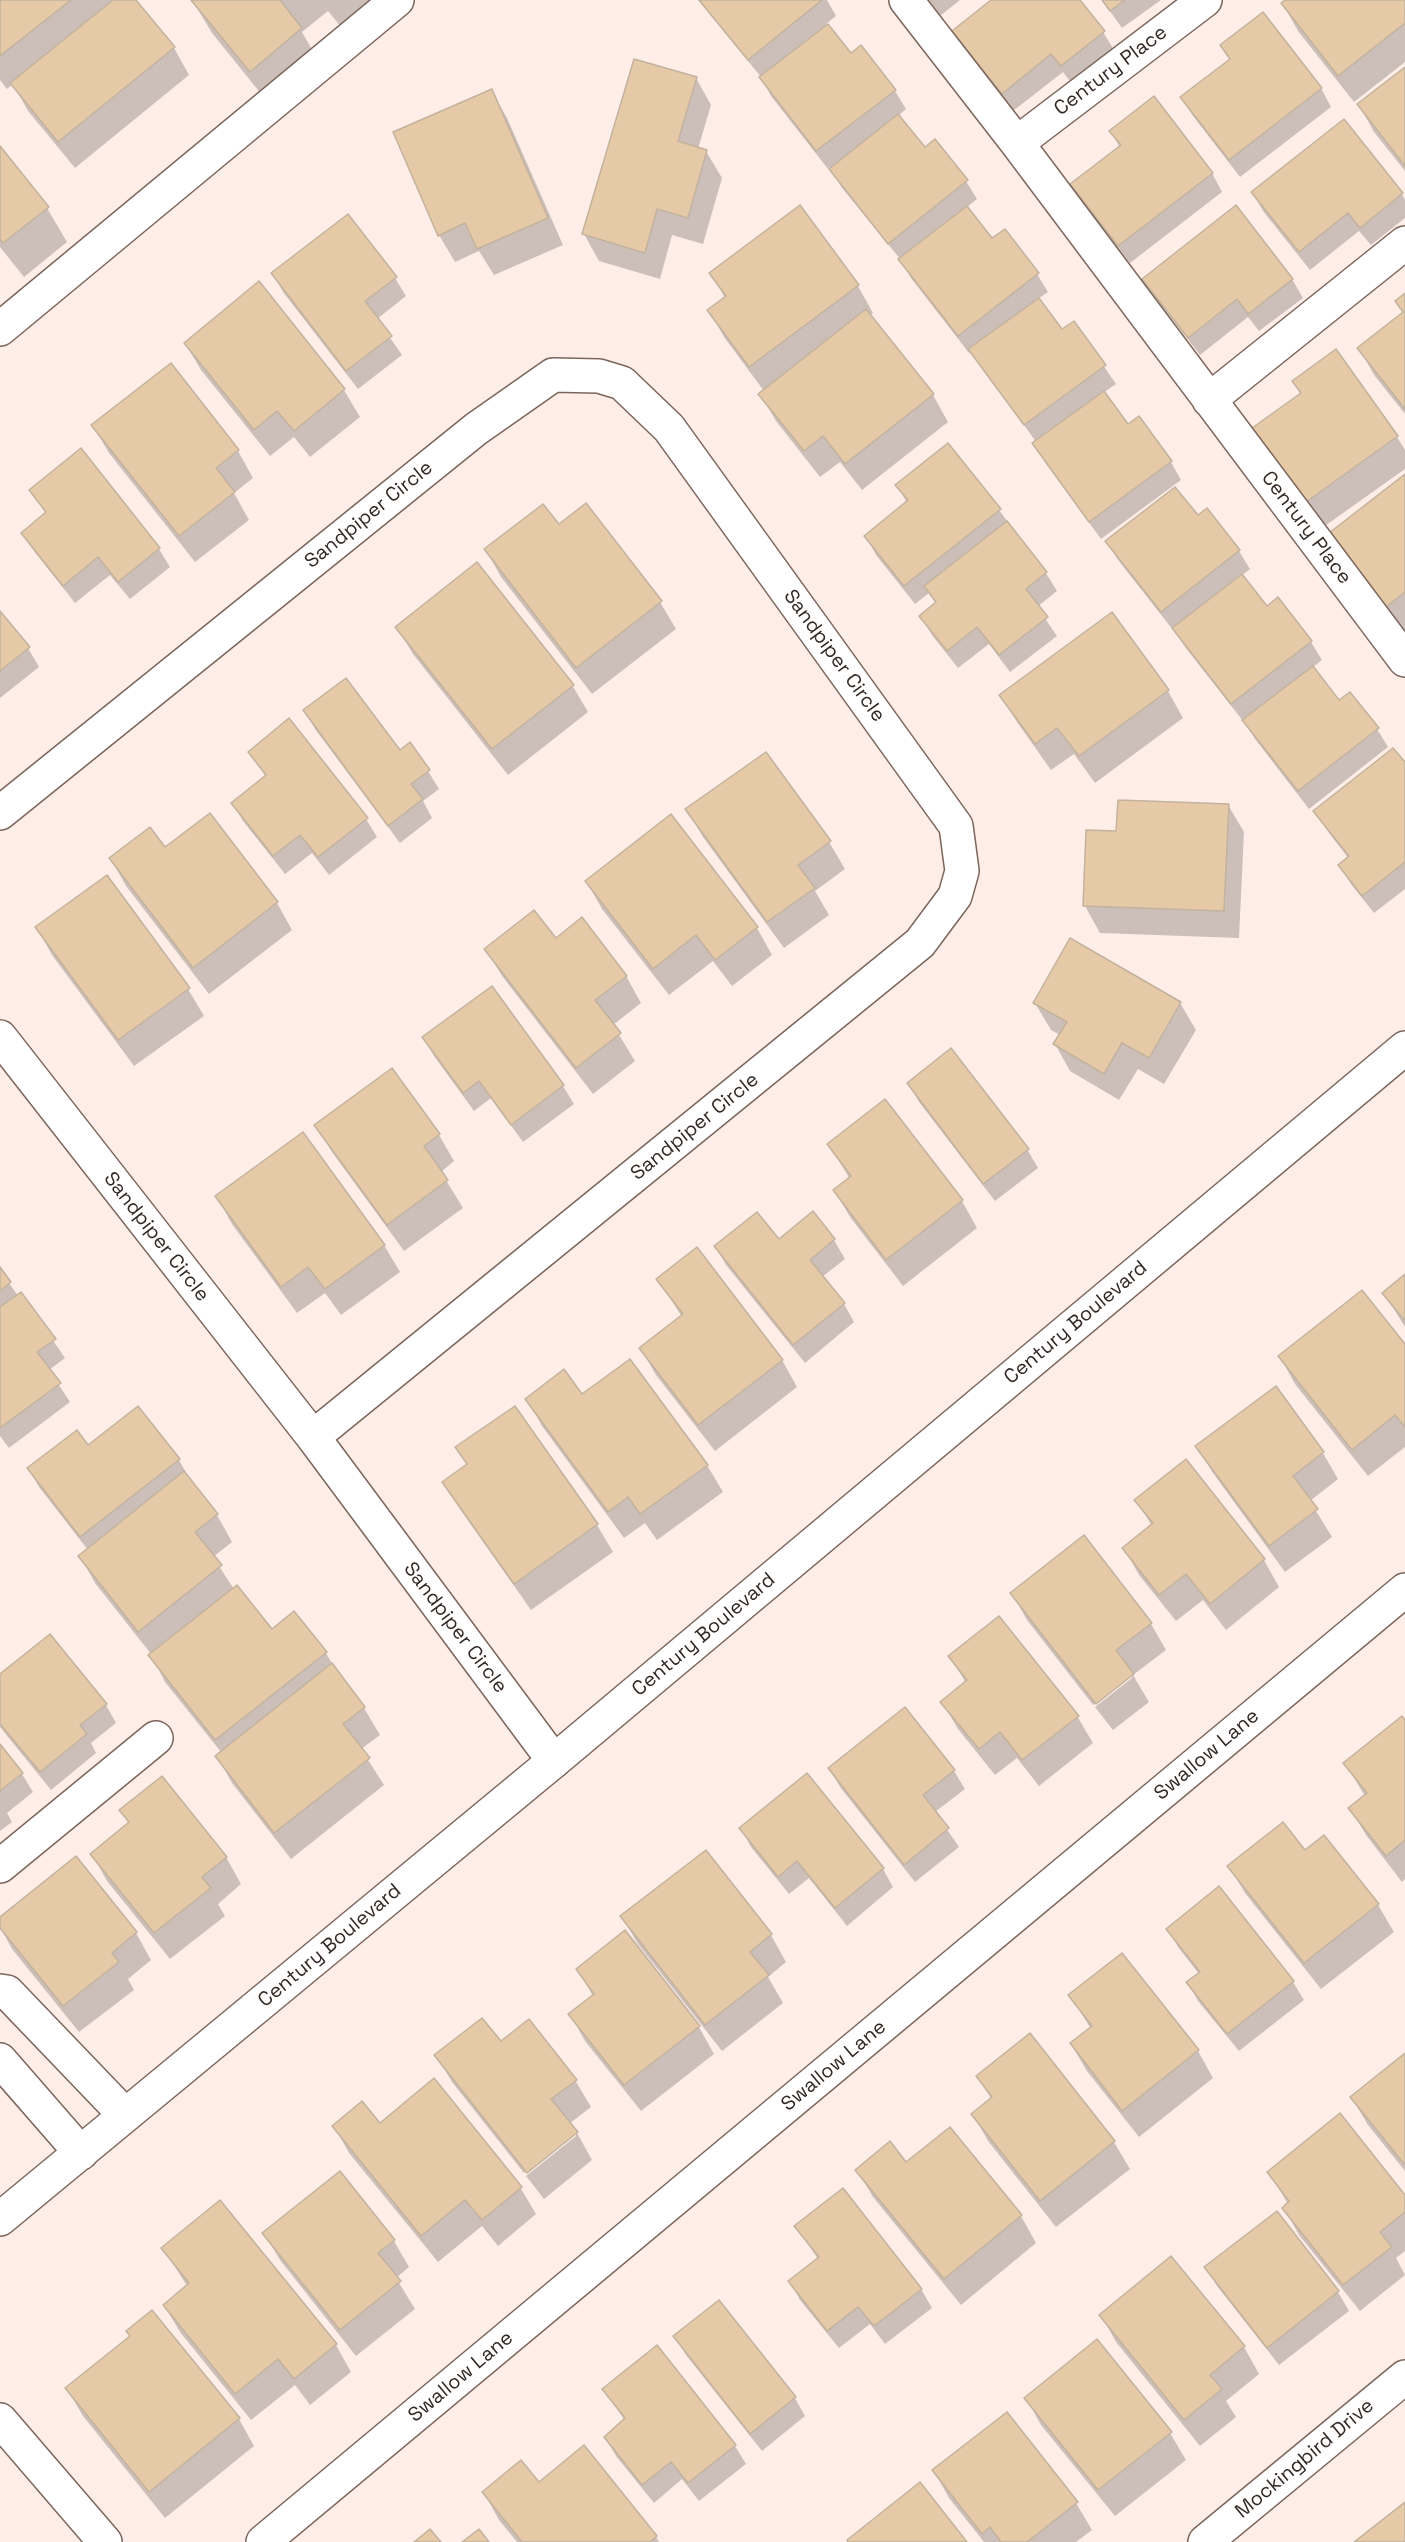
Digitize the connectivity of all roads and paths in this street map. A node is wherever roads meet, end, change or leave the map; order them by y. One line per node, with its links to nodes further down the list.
1 (397, 0): 6 (street)
2 (906, 0): 4 (street, Century Place)
3 (1205, 0): 4 (street, Century Place)
4 (1017, 143): 7 (street, Century Place)
5 (1405, 243): 7 (street)
6 (0, 329)
7 (1209, 400): 8 (street, Century Place)
8 (1404, 657)
9 (0, 813): 12 (street, Sandpiper Circle)
10 (0, 1037): 12 (street, Sandpiper Circle)
11 (1405, 1048): 15 (street, Century Boulevard)
12 (313, 1437): 15 (street, Sandpiper Circle)
13 (1405, 1590): 25 (street, Swallow Lane)
14 (156, 1738): 16 (street)
15 (554, 1761): 19 (street, Century Boulevard)
16 (0, 1866)
17 (0, 1991): 19 (street)
18 (0, 2060): 20 (street)
19 (125, 2115): 20 (street, Century Boulevard)
20 (81, 2153): 21 (street, Century Boulevard)
21 (0, 2219)
22 (1405, 2377): 26 (street, Mockingbird Drive)
23 (0, 2420): 24 (street)
24 (105, 2542)
25 (263, 2542)
26 (1205, 2542)

